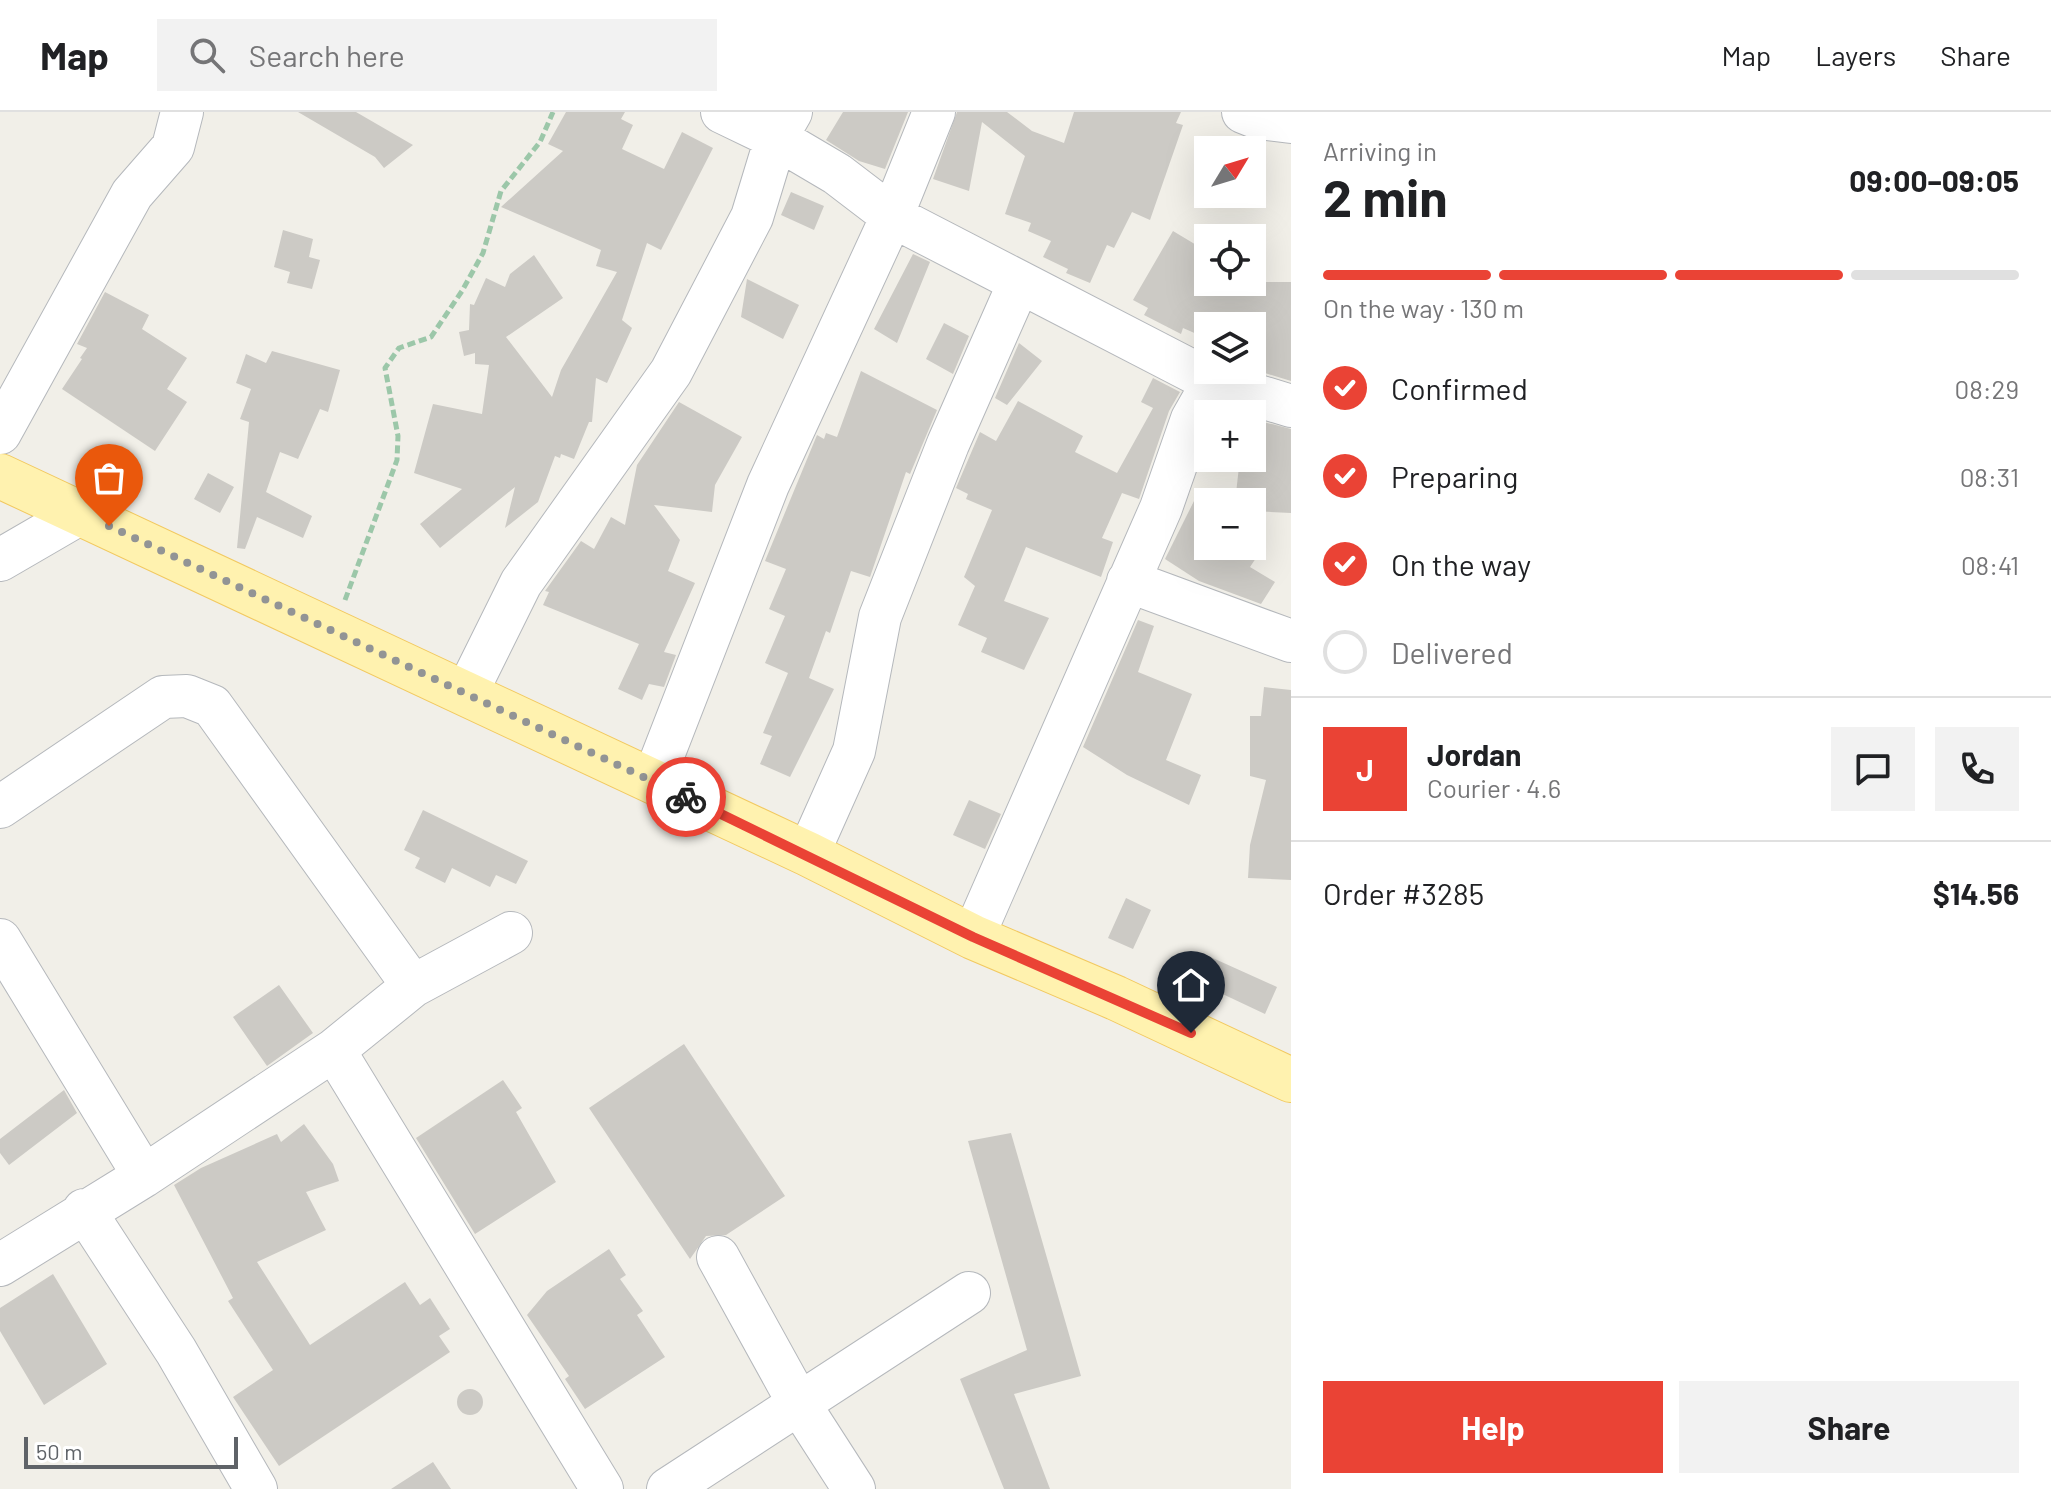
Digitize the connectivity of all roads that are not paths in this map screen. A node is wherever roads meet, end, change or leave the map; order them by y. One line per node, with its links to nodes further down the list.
1 (182, 112): 13 (street)
2 (722, 112): 6 (street)
3 (934, 112): 7 (street)
4 (1243, 112): 5 (street)
5 (1291, 122)
6 (784, 125): 7 (street); 19 (street)
7 (892, 216): 8 (street); 20 (street)
8 (1019, 283): 9 (street); 22 (street)
9 (1194, 372)
10 (1212, 384): 17 (street)
11 (1220, 384): 12 (street)
12 (1291, 406)
13 (0, 433)
14 (0, 476): 15 (main road)
15 (81, 513): 16 (street); 19 (main road)
16 (0, 560)
17 (1128, 581): 18 (street); 24 (street)
18 (1291, 641)
19 (466, 694): 20 (main road)
20 (653, 781): 22 (main road)
21 (0, 807): 26 (street)
22 (808, 854): 24 (main road)
23 (511, 933): 26 (street)
24 (973, 937): 28 (main road)
25 (0, 940): 29 (street)
26 (413, 986): 27 (street)
27 (334, 1050): 29 (street); 36 (street)
28 (1291, 1080)
29 (144, 1176): 30 (street)
30 (84, 1210): 32 (street); 35 (street)
31 (718, 1257): 34 (street)
32 (0, 1265)
33 (969, 1293): 34 (street)
34 (798, 1402): 37 (street); 38 (street)
35 (256, 1489)
36 (602, 1489)
37 (668, 1489)
38 (854, 1489)

